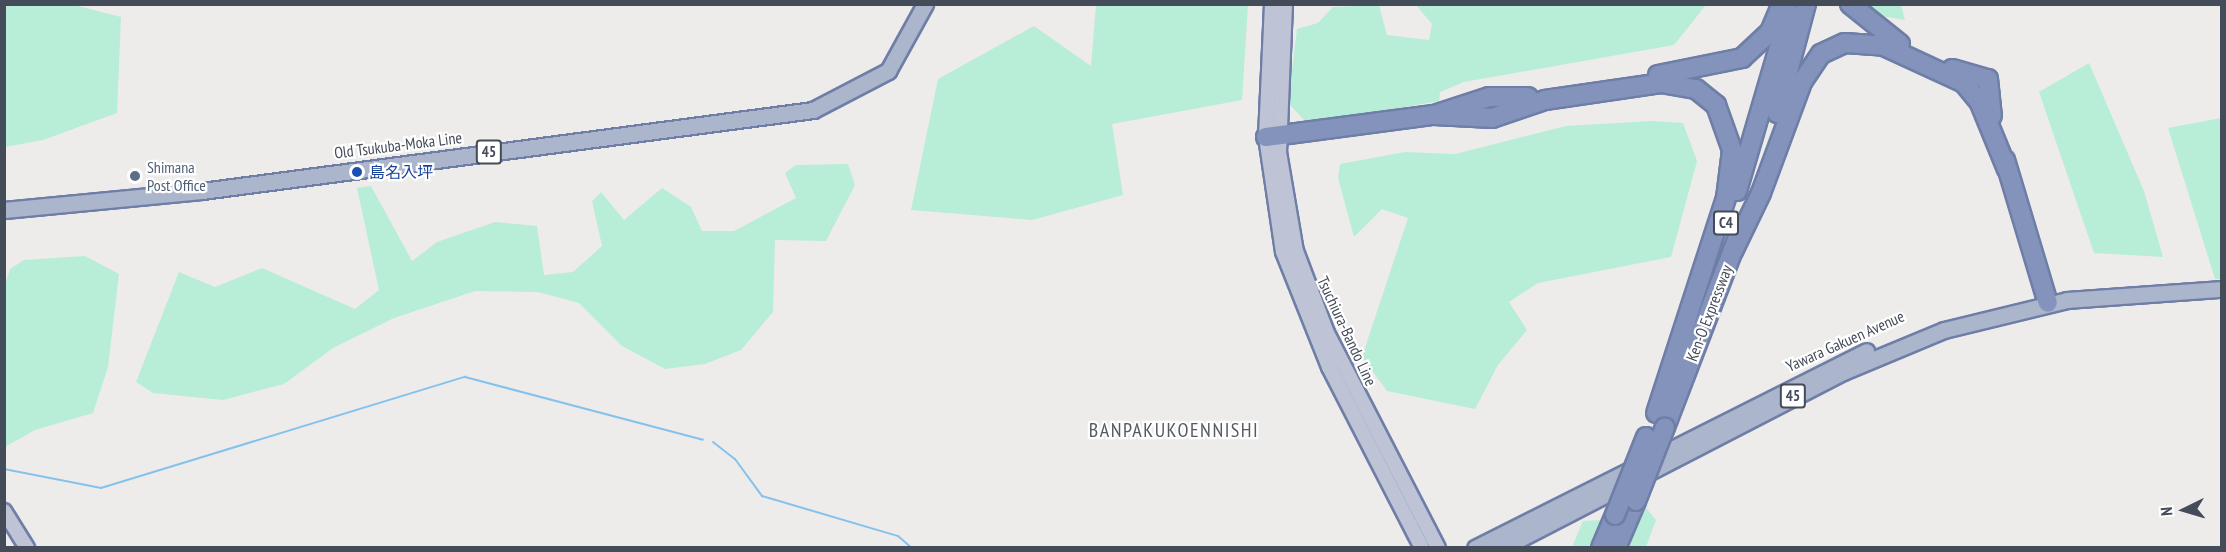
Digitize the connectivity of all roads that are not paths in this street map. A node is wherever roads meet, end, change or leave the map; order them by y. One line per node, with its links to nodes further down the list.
1 (925, 4): 11 (main road, Old Tsukuba-Moka Line / 45)
2 (1272, 4): 9 (main road, Tsuchiura-Bando Line)
3 (1285, 4): 9 (main road, Tsuchiura-Bando Line)
4 (1782, 4): 8 (highway)
5 (1791, 4): 15 (highway, Ken-O Expressway / C4)
6 (1806, 4): 12 (highway, Ken-O Expressway / C4)
7 (1850, 4): 10 (highway)
8 (1434, 115): 9 (highway); 15 (highway)
9 (1272, 137): 18 (main road, Tsuchiura-Bando Line); 19 (main road, Tsuchiura-Bando Line)
10 (2007, 169): 12 (highway); 14 (highway)
11 (4, 210)
12 (1733, 251): 15 (highway, Ken-O Expressway / C4)
13 (2222, 289): 14 (main road, Yawara Gakuen Avenue / 45)
14 (2047, 298): 20 (main road, Yawara Gakuen Avenue / 45); 21 (main road, Yawara Gakuen Avenue / 45)
15 (1660, 420): 22 (highway, Ken-O Expressway / C4, bridge); 23 (highway, Ken-O Expressway / C4, bridge)
16 (4, 511): 17 (main road)
17 (27, 548)
18 (1422, 548)
19 (1438, 548)
20 (1474, 548)
21 (1502, 548)
22 (1601, 548)
23 (1616, 548)

